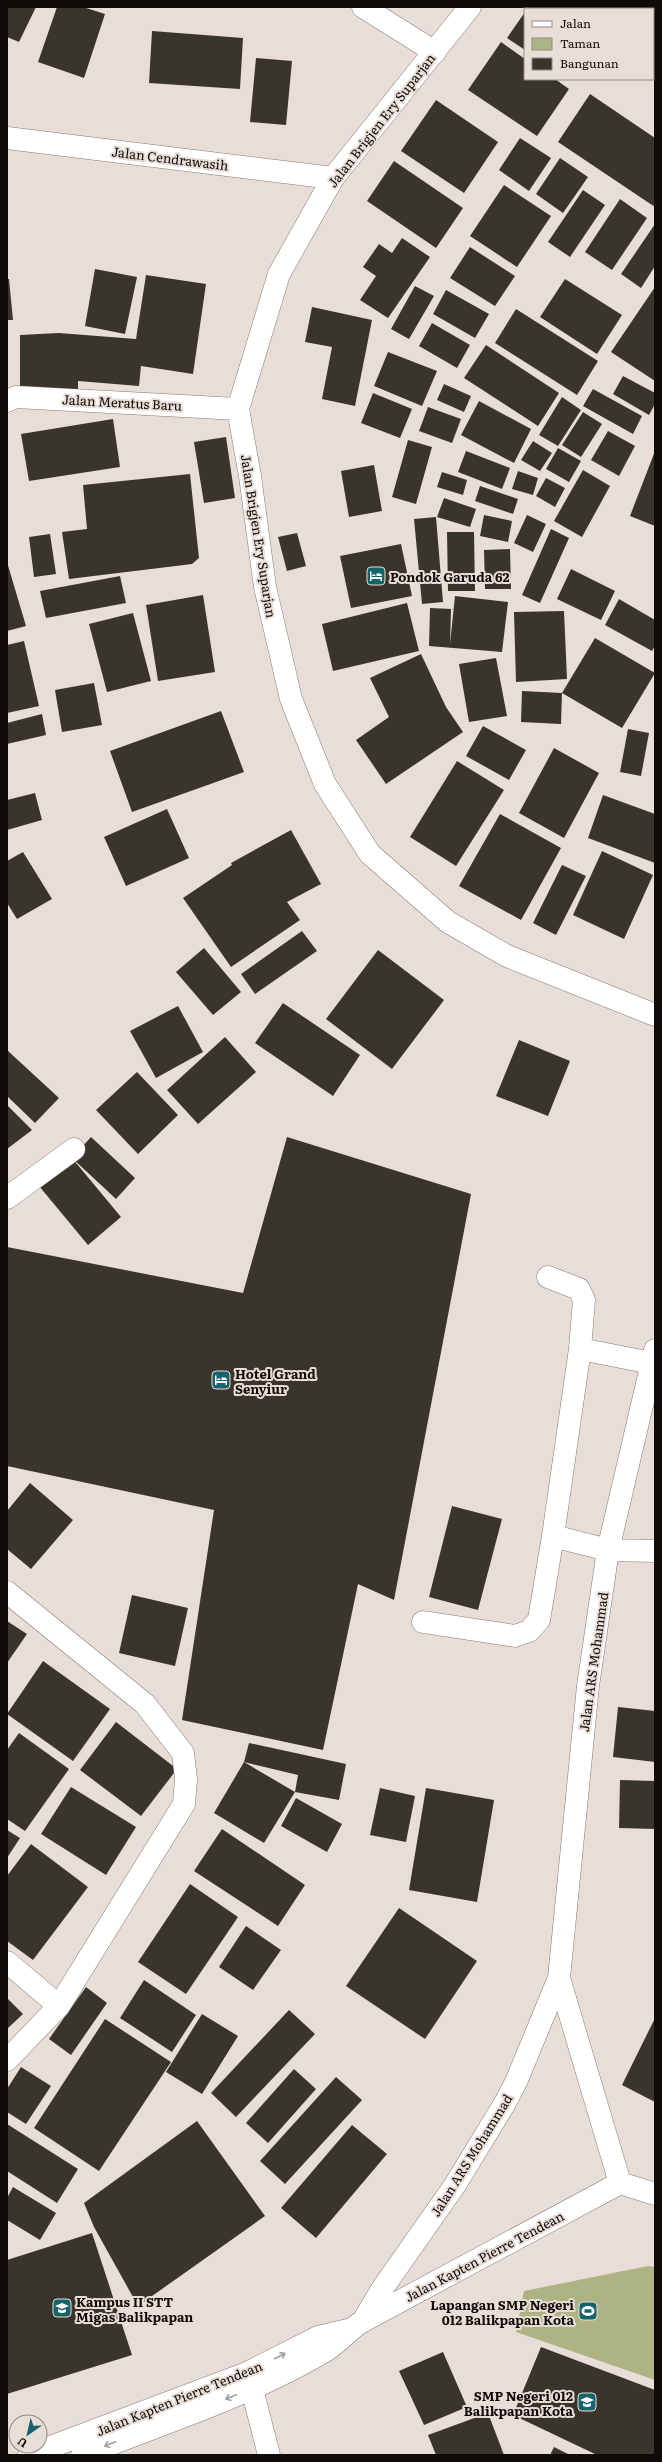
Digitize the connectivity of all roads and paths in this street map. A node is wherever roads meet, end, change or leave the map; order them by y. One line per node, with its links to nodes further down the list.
1 (363, 7): 3 (street)
2 (470, 7): 3 (street, Jalan Brigjen Ery Suparjan)
3 (435, 52): 5 (street, Jalan Brigjen Ery Suparjan)
4 (7, 138): 5 (street, Jalan Cendrawasih)
5 (332, 178): 7 (street, Jalan Brigjen Ery Suparjan)
6 (7, 401): 7 (street, Jalan Meratus Baru)
7 (238, 409): 8 (street, Jalan Brigjen Ery Suparjan)
8 (655, 1015)
9 (74, 1149): 10 (street)
10 (7, 1198)
11 (548, 1277): 12 (street)
12 (580, 1349): 13 (street); 14 (street)
13 (653, 1357): 15 (street, Jalan ARS Mohammad)
14 (553, 1536): 15 (street); 18 (street)
15 (608, 1550): 16 (street); 20 (street, Jalan ARS Mohammad)
16 (655, 1551)
17 (7, 1592): 21 (street)
18 (424, 1622)
19 (7, 1962): 21 (street)
20 (559, 1978): 23 (street, Jalan ARS Mohammad); 25 (street, Jalan ARS Mohammad)
21 (59, 2006): 22 (street)
22 (7, 2060)
23 (620, 2183): 24 (street); 25 (street, Jalan Kapten Pierre Tendean)
24 (655, 2194)
25 (356, 2325): 26 (street, Jalan Kapten Pierre Tendean); 27 (street, Jalan Kapten Pierre Tendean, one-way to 25)
26 (252, 2389): 28 (street, Jalan Kapten Pierre Tendean, one-way to 28); 29 (street)
27 (29, 2455)
28 (82, 2455)
29 (269, 2455)

